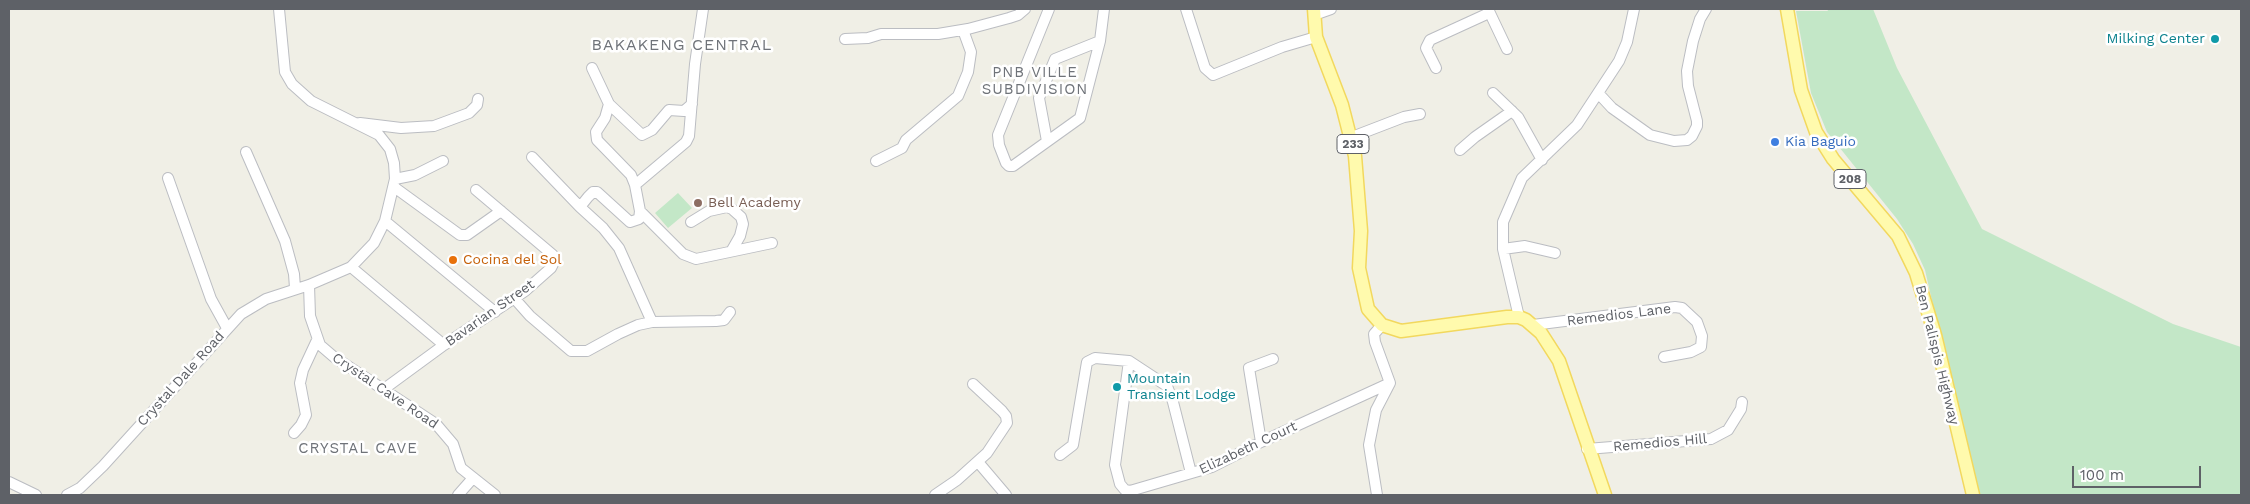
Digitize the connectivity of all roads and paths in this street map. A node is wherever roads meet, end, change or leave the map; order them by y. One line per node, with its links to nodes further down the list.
1 (279, 9): 27 (street)
2 (703, 9): 24 (street)
3 (1025, 9): 13 (street)
4 (1049, 9): 29 (street)
5 (1104, 9): 16 (street)
6 (1186, 9): 14 (street)
7 (1331, 9): 12 (street)
8 (1634, 9): 21 (street)
9 (1706, 9): 21 (street)
10 (1787, 9): 85 (main road, Ben Palispis Highway / 208)
11 (1489, 11): 17 (street); 19 (street)
12 (1314, 12): 14 (main road, 233)
13 (963, 30): 15 (street); 35 (street)
14 (1316, 37): 28 (main road, 233)
15 (846, 39)
16 (1100, 41): 29 (street); 29 (street)
17 (1507, 49)
18 (592, 68): 23 (street)
19 (1436, 68)
20 (1493, 92): 25 (street)
21 (1599, 94): 33 (street)
22 (478, 99): 27 (street)
23 (609, 104): 24 (street); 38 (street)
24 (692, 104): 38 (street)
25 (1512, 111): 30 (street); 33 (street)
26 (1420, 114): 28 (street)
27 (354, 122): 37 (street)
28 (1352, 137): 57 (main road, 233)
29 (1047, 142)
30 (1460, 150)
31 (246, 152): 51 (street)
32 (532, 158): 40 (street)
33 (1542, 160): 46 (street)
34 (443, 161): 37 (street)
35 (876, 161)
36 (168, 178): 59 (street)
37 (395, 183): 41 (street); 43 (street)
38 (636, 185): 42 (street)
39 (476, 190): 41 (street, Bavarian Street)
40 (580, 207): 42 (street); 56 (street)
41 (501, 211): 52 (street, Bavarian Street)
42 (640, 211): 47 (street)
43 (385, 221): 49 (street); 53 (street)
44 (691, 222): 47 (street)
45 (772, 243): 47 (street)
46 (1504, 249): 48 (street); 55 (street)
47 (732, 250)
48 (1555, 253)
49 (351, 267): 50 (street); 61 (street)
50 (309, 284): 51 (street, Crystal Dale Road); 60 (street, Crystal Cave Road)
51 (295, 288): 59 (street, Crystal Dale Road)
52 (514, 298): 53 (street, Bavarian Street); 56 (street)
53 (495, 312): 61 (street, Bavarian Street)
54 (730, 312): 56 (street)
55 (1519, 317): 57 (main road); 58 (main road)
56 (652, 322)
57 (1382, 325): 65 (street)
58 (1533, 325): 62 (street, Remedios Lane); 71 (main road)
59 (227, 328): 78 (street, Crystal Dale Road)
60 (317, 340): 67 (street, Crystal Cave Road); 69 (street)
61 (444, 345): 67 (street, Bavarian Street)
62 (1664, 357)
63 (1273, 358): 70 (street)
64 (1130, 361): 72 (street); 74 (street, Elizabeth Court); 74 (street)
65 (1390, 383): 70 (street, Elizabeth Court); 83 (street)
66 (973, 384): 73 (street)
67 (384, 389): 75 (street, Crystal Cave Road)
68 (1742, 402): 71 (street, Remedios Hill)
69 (294, 433)
70 (1261, 442): 74 (street, Elizabeth Court)
71 (1587, 449): 84 (main road)
72 (1060, 455)
73 (978, 462): 81 (street); 82 (street)
74 (1191, 474)
75 (473, 478): 79 (street); 80 (street, Crystal Cave Road)
76 (9, 482): 77 (street)
77 (36, 495)
78 (67, 495)
79 (458, 495)
80 (495, 495)
81 (935, 495)
82 (1006, 495)
83 (1377, 495)
84 (1605, 495)
85 (1973, 495)

